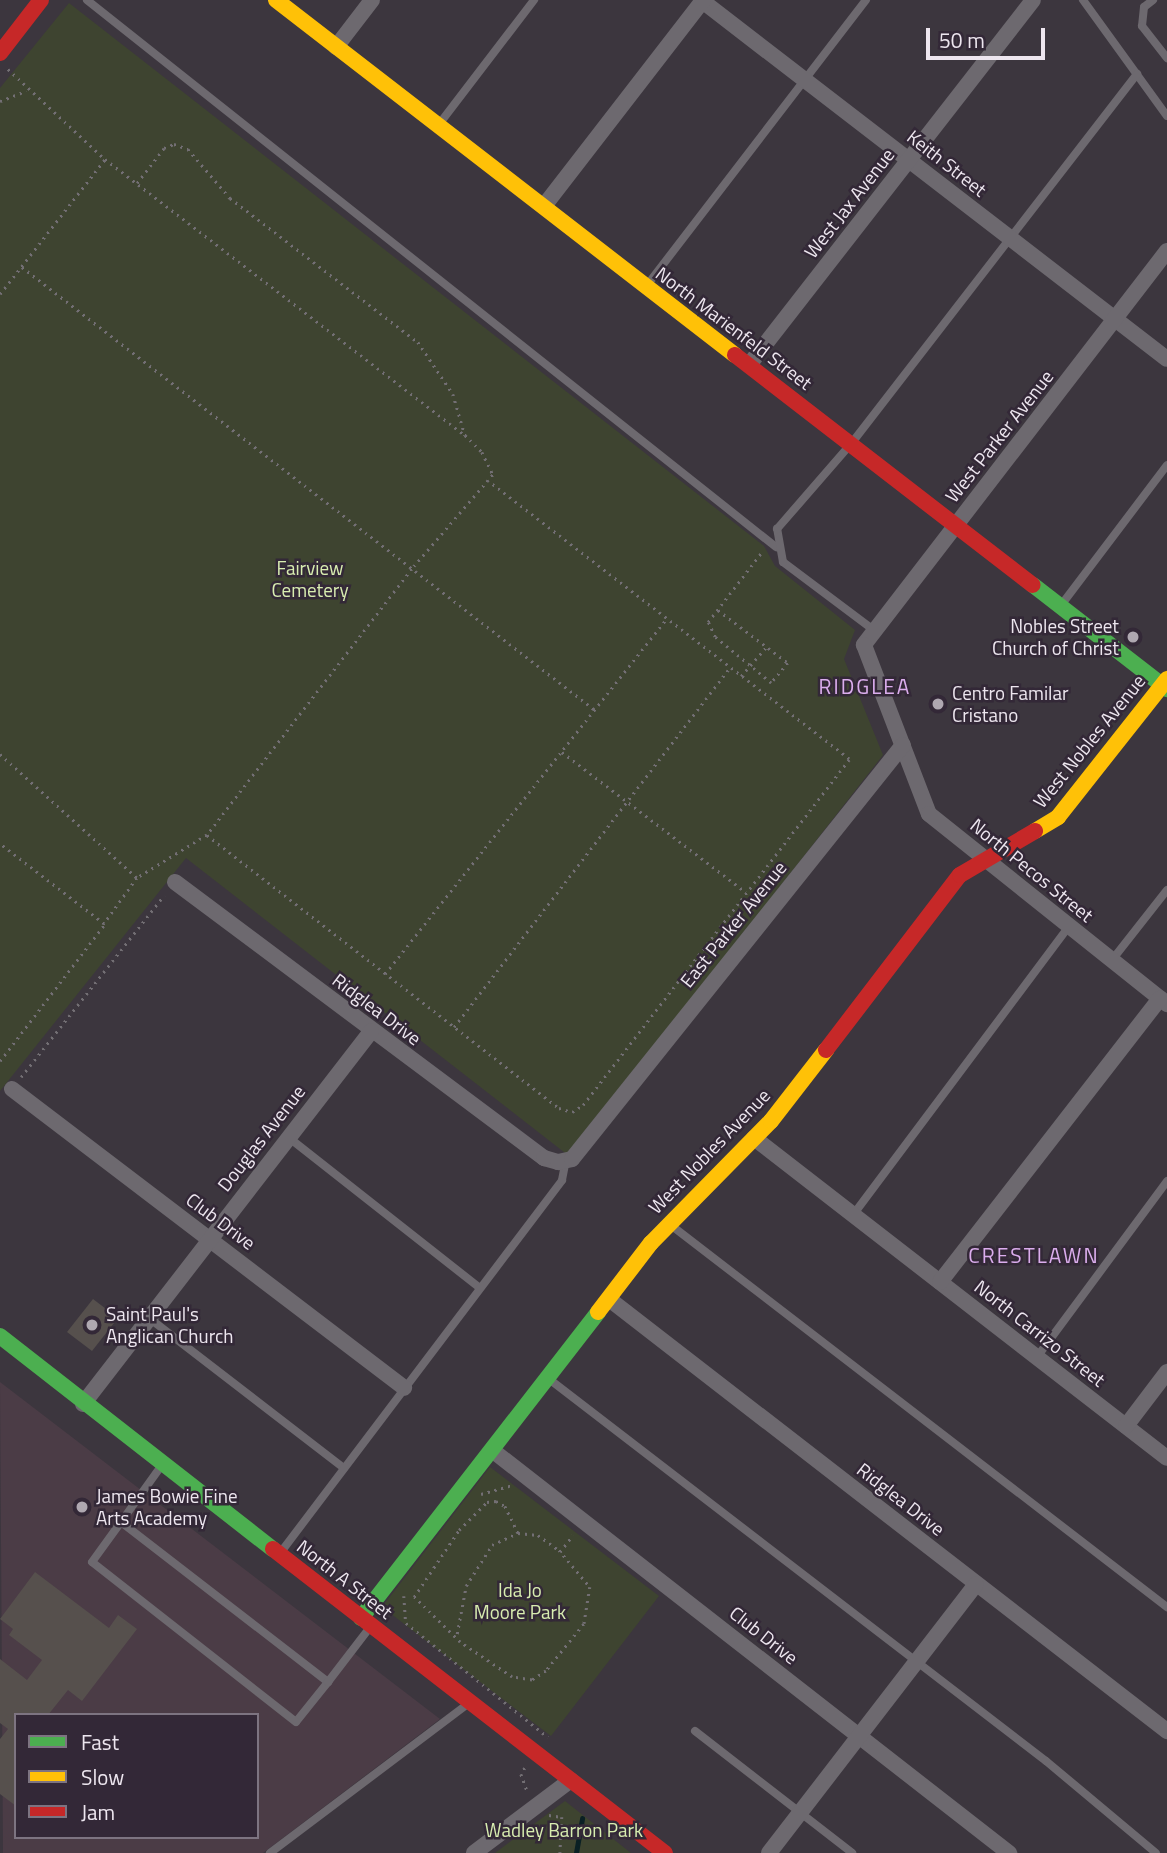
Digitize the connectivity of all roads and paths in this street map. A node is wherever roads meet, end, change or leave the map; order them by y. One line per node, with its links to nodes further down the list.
1 (41, 0): 12 (street)
2 (87, 0): 38 (lane)
3 (276, 0): 11 (street, North Marienfeld Street)
4 (372, 0): 11 (street)
5 (534, 0): 20 (lane)
6 (702, 0): 16 (street, Keith Street); 24 (street)
7 (866, 0): 16 (lane)
8 (1033, 0): 22 (street, West Jax Avenue)
9 (1083, 0): 15 (lane)
10 (1153, 0): 13 (lane)
11 (336, 47): 20 (street, North Marienfeld Street)
12 (0, 53)
13 (1167, 58)
14 (0, 64): 17 (path)
15 (1137, 74): 19 (lane); 25 (lane)
16 (804, 79): 22 (street, Keith Street); 28 (lane)
17 (26, 91): 18 (path); 21 (path)
18 (0, 101)
19 (1167, 116)
20 (438, 125): 24 (street, North Marienfeld Street)
21 (105, 159): 23 (path); 27 (path)
22 (908, 160): 25 (street, Keith Street); 32 (street, West Jax Avenue)
23 (137, 183): 33 (path); 33 (path)
24 (544, 206): 28 (street, North Marienfeld Street)
25 (1011, 239): 30 (street, Keith Street); 34 (lane)
26 (1167, 251): 30 (street, West Parker Avenue)
27 (21, 267): 29 (path); 40 (path)
28 (646, 286): 32 (street, North Marienfeld Street)
29 (0, 294)
30 (1115, 320): 31 (street, Keith Street); 37 (street, West Parker Avenue)
31 (1167, 359)
32 (749, 365): 34 (street, North Marienfeld Street)
33 (465, 435): 36 (path)
34 (851, 444): 37 (street, North Marienfeld Street); 38 (lane)
35 (1167, 466): 41 (lane)
36 (488, 481): 40 (path); 43 (path)
37 (956, 526): 41 (street, North Marienfeld Street); 44 (street, West Parker Avenue)
38 (776, 547): 44 (lane)
39 (762, 552): 42 (path)
40 (412, 569): 50 (path); 55 (path)
41 (1060, 606): 49 (street, North Marienfeld Street)
42 (718, 610): 45 (path); 46 (path)
43 (667, 619): 47 (path); 50 (path)
44 (875, 631): 51 (street, West Parker Avenue)
45 (766, 647): 46 (path); 46 (path)
46 (750, 666): 48 (path)
47 (730, 668): 48 (path); 54 (path)
48 (741, 676): 61 (path)
49 (1166, 684): 57 (street, West Nobles Avenue)
50 (595, 710): 52 (path)
51 (902, 745): 57 (street, North Pecos Street); 73 (street, East Parker Avenue)
52 (562, 752): 54 (path); 65 (path)
53 (0, 754): 58 (path)
54 (629, 800): 61 (path); 67 (path)
55 (207, 835): 58 (path); 65 (path)
56 (0, 844): 62 (path)
57 (984, 858): 63 (street, North Pecos Street); 72 (street, West Nobles Avenue)
58 (137, 878): 62 (path)
59 (175, 882): 68 (street, Ridglea Drive); 70 (path)
60 (1167, 890): 64 (lane)
61 (746, 892): 67 (path)
62 (104, 924): 69 (path)
63 (1069, 926): 64 (street, North Pecos Street); 75 (lane)
64 (1112, 960): 66 (street, North Pecos Street)
65 (385, 974): 67 (path)
66 (1163, 1001): 78 (street)
67 (454, 1027)
68 (371, 1031): 71 (street, Douglas Avenue); 73 (street, Ridglea Drive)
69 (0, 1061)
70 (12, 1089): 77 (street, Club Drive)
71 (288, 1137): 77 (street, Douglas Avenue); 79 (lane)
72 (754, 1138): 75 (street, North Carrizo Street); 76 (street, West Nobles Avenue)
73 (562, 1161): 79 (lane)
74 (1167, 1181): 83 (lane)
75 (853, 1214): 78 (street, North Carrizo Street)
76 (669, 1224): 80 (street, West Nobles Avenue); 106 (lane)
77 (210, 1239): 81 (street, Douglas Avenue); 86 (street, Club Drive)
78 (940, 1282): 83 (street, North Carrizo Street)
79 (480, 1288): 86 (lane)
80 (609, 1299): 85 (street, West Nobles Avenue); 104 (street, Ridglea Drive)
81 (149, 1318): 87 (street, Douglas Avenue); 92 (lane)
82 (0, 1336): 87 (street, North A Street)
83 (1037, 1357): 88 (street, North Carrizo Street)
84 (1167, 1372): 88 (street)
85 (548, 1378): 89 (street, West Nobles Avenue); 109 (lane)
86 (404, 1388): 92 (lane)
87 (83, 1404): 91 (street, North A Street)
88 (1126, 1426): 90 (street, North Carrizo Street)
89 (492, 1451): 107 (street, West Nobles Avenue); 114 (street, Club Drive)
90 (1167, 1458)
91 (162, 1465): 97 (lane); 103 (street, North A Street)
92 (344, 1468): 103 (lane)
93 (492, 1492): 94 (path); 95 (path); 96 (path)
94 (523, 1492)
95 (470, 1498)
96 (492, 1502): 100 (path); 108 (path)
97 (121, 1522): 110 (lane); 110 (lane)
98 (564, 1524): 99 (path)
99 (575, 1532): 101 (path); 102 (path)
100 (518, 1533): 102 (path); 108 (path)
101 (583, 1539)
102 (560, 1552): 108 (path)
103 (279, 1555): 107 (street, North A Street)
104 (976, 1584): 109 (street); 113 (street, Ridglea Drive)
105 (404, 1592): 115 (path)
106 (1167, 1607)
107 (366, 1622): 110 (lane); 111 (street, North A Street)
108 (457, 1634)
109 (917, 1661): 114 (street); 126 (lane)
110 (328, 1682)
111 (470, 1703): 115 (street, North A Street); 119 (lane)
112 (695, 1731): 118 (lane)
113 (1167, 1731)
114 (860, 1736): 118 (street); 125 (street, Club Drive)
115 (536, 1753): 116 (street, North A Street); 117 (path)
116 (570, 1780): 117 (street); 122 (street, North A Street)
117 (539, 1804): 120 (street); 121 (path)
118 (800, 1812): 123 (street); 124 (lane)
119 (270, 1853)
120 (474, 1853)
121 (560, 1853)
122 (665, 1853)
123 (769, 1853)
124 (852, 1853)
125 (1009, 1853)
126 (1156, 1853)

